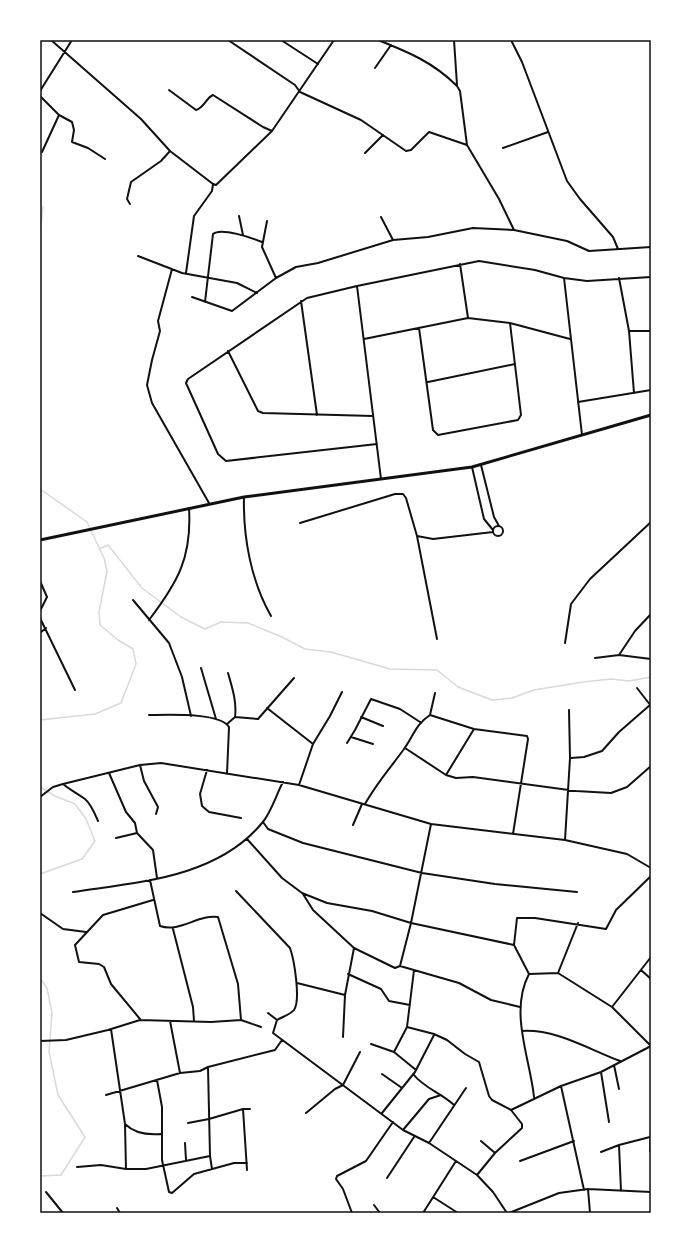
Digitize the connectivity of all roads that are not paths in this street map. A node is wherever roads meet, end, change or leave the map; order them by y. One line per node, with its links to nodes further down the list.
1 (51, 40): 10 (street)
2 (72, 40): 10 (street)
3 (228, 40): 16 (street)
4 (281, 40): 11 (street)
5 (334, 40): 11 (street)
6 (378, 40): 9 (street)
7 (454, 40): 13 (street)
8 (511, 40): 20 (street)
9 (390, 45): 12 (street); 13 (street)
10 (66, 52): 15 (street); 24 (street)
11 (318, 64): 16 (street)
12 (375, 68)
13 (457, 86): 22 (street)
14 (168, 90): 19 (street)
15 (40, 91)
16 (300, 92): 19 (street); 21 (street)
17 (40, 96): 18 (street)
18 (59, 115): 25 (street); 27 (street)
19 (272, 131): 28 (street)
20 (548, 132): 23 (street); 38 (street)
21 (383, 135): 22 (street); 26 (street)
22 (468, 145): 33 (street)
23 (503, 148)
24 (170, 151): 28 (street); 29 (street)
25 (42, 152)
26 (365, 153)
27 (105, 159)
28 (213, 184): 42 (street)
29 (130, 204)
30 (239, 216): 34 (street)
31 (381, 217): 35 (street)
32 (268, 221): 36 (street)
33 (514, 230): 35 (street); 38 (street)
34 (243, 235): 36 (street); 43 (street)
35 (393, 240): 45 (street)
36 (262, 242): 45 (street)
37 (651, 247): 38 (street)
38 (618, 250)
39 (138, 256): 41 (street)
40 (460, 264): 46 (street); 48 (street); 53 (street)
41 (172, 269): 42 (street); 75 (street)
42 (186, 273): 43 (street)
43 (208, 276): 49 (street); 52 (street)
44 (651, 277): 47 (street)
45 (276, 278): 49 (street)
46 (564, 278): 47 (street); 59 (street)
47 (619, 278): 56 (street)
48 (357, 286): 51 (street); 58 (street)
49 (258, 293): 52 (street)
50 (192, 297): 52 (street)
51 (301, 301): 60 (street); 66 (street)
52 (205, 302)
53 (468, 318): 54 (street); 55 (street)
54 (510, 323): 59 (street); 61 (street)
55 (419, 328): 58 (street); 62 (street)
56 (629, 331): 57 (street); 64 (street)
57 (651, 331)
58 (364, 339): 68 (street)
59 (570, 339): 65 (street)
60 (228, 351): 66 (street); 70 (street)
61 (515, 364): 62 (street); 62 (street)
62 (428, 382)
63 (651, 390): 64 (street)
64 (634, 393): 65 (street)
65 (578, 402): 69 (street)
66 (317, 415): 68 (street)
67 (651, 415): 69 (street)
68 (373, 416): 70 (street)
69 (582, 435): 71 (street)
70 (377, 444): 73 (street)
71 (481, 465): 72 (street); 79 (street)
72 (472, 467): 73 (street); 80 (street)
73 (381, 479): 74 (street)
74 (244, 497): 75 (street); 87 (street)
75 (210, 503): 76 (street)
76 (189, 508): 82 (street); 89 (street)
77 (651, 522): 93 (street)
78 (300, 523): 81 (street)
79 (499, 526): 80 (street); 80 (street)
80 (493, 531): 81 (street)
81 (417, 536): 92 (street)
82 (40, 540)
83 (40, 581): 85 (street)
84 (133, 600): 89 (street)
85 (40, 612)
86 (651, 614): 94 (street)
87 (271, 616)
88 (40, 618): 90 (street)
89 (149, 620): 109 (street)
90 (46, 628): 91 (street); 101 (street)
91 (40, 633)
92 (437, 639)
93 (565, 643)
94 (620, 656): 95 (street); 96 (street)
95 (595, 658)
96 (651, 659)
97 (201, 668): 112 (street)
98 (228, 673): 110 (street)
99 (294, 678): 105 (street)
100 (637, 688): 104 (street)
101 (75, 690)
102 (342, 692): 119 (street)
103 (435, 693): 108 (street)
104 (650, 706): 122 (street)
105 (267, 708): 110 (street); 119 (street)
106 (569, 710): 122 (street)
107 (149, 715): 109 (street)
108 (430, 715): 113 (street); 116 (street)
109 (191, 716): 112 (street)
110 (235, 717): 114 (street)
111 (361, 717): 113 (street); 115 (street); 117 (street)
112 (216, 720): 114 (street)
113 (420, 722): 121 (street)
114 (227, 724): 127 (street)
115 (383, 726)
116 (474, 729): 128 (street); 131 (street)
117 (351, 737): 118 (street); 120 (street)
118 (346, 743)
119 (313, 744): 132 (street)
120 (373, 744)
121 (405, 748): 128 (street); 135 (street)
122 (570, 758): 133 (street)
123 (140, 765): 125 (street); 126 (street); 136 (street)
124 (651, 767): 133 (street)
125 (207, 770): 127 (street); 137 (street)
126 (109, 773): 130 (street); 142 (street)
127 (227, 774): 129 (street)
128 (446, 775): 131 (street)
129 (282, 782): 132 (street); 139 (street)
130 (63, 784): 134 (street); 138 (street)
131 (521, 784): 133 (street); 143 (street)
132 (299, 785): 135 (street)
133 (567, 789): 146 (street)
134 (40, 797)
135 (364, 804): 140 (street); 141 (street)
136 (156, 814)
137 (241, 818)
138 (98, 821)
139 (263, 822): 145 (street); 148 (street)
140 (353, 824)
141 (431, 824): 143 (street); 148 (street)
142 (137, 833): 144 (street); 150 (street)
143 (513, 834): 146 (street)
144 (116, 838)
145 (247, 839): 150 (street); 155 (street)
146 (564, 840): 147 (street)
147 (651, 868)
148 (422, 873): 154 (street); 158 (street)
149 (651, 876): 159 (street)
150 (157, 878): 151 (street)
151 (150, 880): 153 (street); 156 (street)
152 (236, 891): 172 (street)
153 (73, 892)
154 (577, 892)
155 (302, 893): 158 (street); 163 (street)
156 (153, 900): 160 (street); 161 (street)
157 (40, 913): 161 (street)
158 (411, 923): 162 (street); 165 (street)
159 (578, 923): 162 (street); 168 (street)
160 (173, 928): 179 (street); 182 (street)
161 (86, 932): 178 (street)
162 (514, 945): 170 (street)
163 (354, 948): 165 (street); 169 (street)
164 (651, 957): 167 (street)
165 (400, 966): 166 (street)
166 (414, 970): 174 (street); 175 (street)
167 (641, 970): 171 (street); 176 (street)
168 (558, 973): 170 (street); 176 (street)
169 (348, 974): 173 (street); 174 (street)
170 (528, 974): 175 (street)
171 (651, 979)
172 (297, 983): 173 (street); 180 (street)
173 (344, 995): 188 (street)
174 (410, 1005): 184 (street)
175 (520, 1007): 186 (street)
176 (612, 1007): 192 (street)
177 (268, 1012): 180 (street)
178 (140, 1020): 181 (street); 185 (street)
179 (242, 1020): 182 (street); 183 (street)
180 (278, 1020): 189 (street)
181 (170, 1021): 182 (street); 200 (street)
182 (194, 1021)
183 (261, 1027)
184 (407, 1027): 187 (street); 194 (street)
185 (111, 1029): 190 (street); 209 (street)
186 (522, 1032): 195 (street); 214 (street)
187 (434, 1034): 198 (street); 218 (street)
188 (343, 1037)
189 (282, 1040): 197 (street); 204 (street)
190 (40, 1041)
191 (371, 1044): 194 (street)
192 (651, 1046): 195 (street)
193 (360, 1052): 204 (street)
194 (394, 1052): 198 (street)
195 (620, 1061): 196 (street)
196 (614, 1066): 199 (street); 208 (street)
197 (208, 1067): 200 (street); 221 (street)
198 (416, 1070): 202 (street)
199 (601, 1072): 205 (street); 223 (street)
200 (180, 1073): 203 (street)
201 (382, 1074): 206 (street)
202 (413, 1074): 206 (street); 210 (street)
203 (157, 1080): 209 (street); 228 (street)
204 (343, 1085): 219 (street); 220 (street)
205 (561, 1086): 214 (street); 232 (street)
206 (402, 1088): 220 (street)
207 (466, 1088): 215 (street)
208 (619, 1089)
209 (119, 1092): 211 (street); 225 (street)
210 (435, 1092): 212 (street); 213 (street)
211 (106, 1095)
212 (441, 1095): 213 (street); 215 (street)
213 (433, 1097): 226 (street)
214 (534, 1098): 218 (street)
215 (454, 1104): 234 (street)
216 (243, 1109): 217 (street); 221 (street); 243 (street)
217 (250, 1109)
218 (511, 1110): 238 (street)
219 (306, 1113)
220 (382, 1113): 222 (street)
221 (209, 1119): 224 (street); 239 (street)
222 (394, 1122): 226 (street); 263 (street)
223 (609, 1122)
224 (188, 1123)
225 (125, 1124): 228 (street); 246 (street)
226 (403, 1130): 229 (street)
227 (651, 1130): 230 (street)
228 (161, 1134): 244 (street)
229 (414, 1137): 234 (street); 250 (street)
230 (650, 1137): 235 (street); 236 (street)
231 (482, 1141): 238 (street)
232 (574, 1141): 242 (street); 252 (street)
233 (185, 1143): 240 (street)
234 (429, 1143): 241 (street)
235 (618, 1145): 237 (street); 253 (street)
236 (650, 1151)
237 (601, 1152)
238 (495, 1153): 249 (street)
239 (210, 1156): 240 (street); 247 (street)
240 (186, 1160): 244 (street)
241 (456, 1161): 249 (street); 256 (street)
242 (520, 1161)
243 (247, 1163): 247 (street); 248 (street)
244 (163, 1166): 246 (street); 247 (street)
245 (77, 1167): 246 (street)
246 (126, 1169)
247 (212, 1169)
248 (247, 1170)
249 (477, 1175): 267 (street)
250 (387, 1178)
251 (588, 1189): 252 (street); 253 (street); 268 (street)
252 (584, 1190): 267 (street)
253 (621, 1191): 255 (street)
254 (46, 1192): 259 (street)
255 (651, 1192)
256 (433, 1197): 265 (street); 266 (street)
257 (374, 1205): 264 (street)
258 (117, 1208): 262 (street)
259 (61, 1210): 260 (street); 261 (street)
260 (58, 1213)
261 (63, 1213)
262 (120, 1213)
263 (352, 1213)
264 (380, 1213)
265 (423, 1213)
266 (458, 1213)
267 (508, 1213)
268 (590, 1213)

